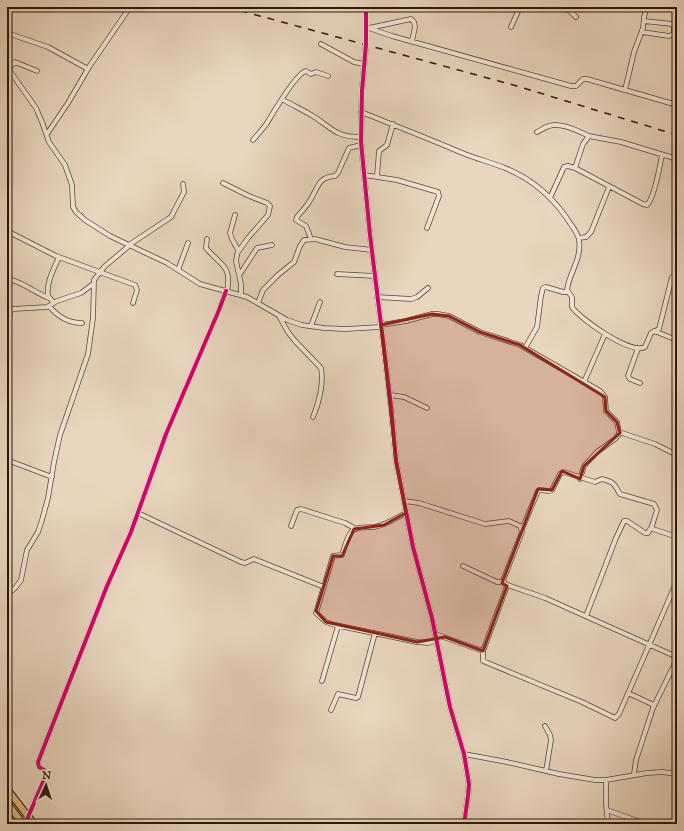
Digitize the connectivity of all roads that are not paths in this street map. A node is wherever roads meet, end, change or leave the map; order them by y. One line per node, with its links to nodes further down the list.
1 (130, 7): 16 (street)
2 (366, 7): 9 (street)
3 (520, 7): 8 (street)
4 (558, 7): 6 (street)
5 (647, 7): 7 (street)
6 (576, 17)
7 (644, 21): 10 (street); 10 (street)
8 (510, 27)
9 (368, 28): 12 (street); 12 (street); 14 (street)
10 (642, 32): 19 (street)
11 (7, 33): 16 (street)
12 (412, 41): 19 (street)
13 (321, 44): 14 (street)
14 (364, 64): 22 (street)
15 (7, 68): 17 (street); 25 (street)
16 (88, 69): 25 (street)
17 (37, 72)
18 (328, 76): 20 (street)
19 (625, 90): 21 (street)
20 (282, 99): 27 (street); 28 (street)
21 (677, 105)
22 (361, 112): 23 (street); 27 (street)
23 (393, 124): 34 (street); 38 (street)
24 (537, 132): 26 (street)
25 (47, 134): 46 (street)
26 (589, 136): 30 (street); 32 (street)
27 (361, 137): 29 (street)
28 (253, 140)
29 (361, 145): 33 (street); 44 (street)
30 (662, 155): 31 (street); 37 (street)
31 (677, 159)
32 (575, 168): 37 (street); 38 (street)
33 (364, 175): 34 (street); 48 (street)
34 (377, 176): 40 (street)
35 (224, 183): 49 (street)
36 (183, 184): 46 (street)
37 (609, 187): 42 (street)
38 (550, 198): 42 (street)
39 (235, 215): 49 (street)
40 (427, 228)
41 (7, 231): 50 (street)
42 (579, 238): 61 (street)
43 (207, 239): 60 (street)
44 (311, 239): 48 (street); 68 (street)
45 (188, 243): 51 (street)
46 (130, 245): 51 (street); 52 (street)
47 (272, 245): 53 (street)
48 (372, 250): 56 (street)
49 (238, 252): 53 (street)
50 (59, 257): 52 (street); 64 (street)
51 (178, 270): 60 (street)
52 (99, 272): 58 (street); 67 (street)
53 (239, 274): 62 (street)
54 (337, 274): 56 (street)
55 (677, 274): 77 (street)
56 (375, 276): 63 (street)
57 (7, 279): 64 (street)
58 (93, 284): 66 (street); 90 (street)
59 (428, 288): 63 (street)
60 (227, 291): 62 (street); 93 (street)
61 (567, 292): 78 (street); 80 (street)
62 (241, 295): 68 (street)
63 (377, 297): 76 (street)
64 (49, 298): 66 (street)
65 (320, 302): 75 (street)
66 (54, 303): 70 (street)
67 (133, 303)
68 (258, 303): 73 (street)
69 (8, 306): 71 (street)
70 (49, 306): 71 (street); 74 (street)
71 (13, 309): 72 (street)
72 (7, 314)
73 (279, 316): 75 (street); 86 (street)
74 (82, 323)
75 (311, 326): 76 (street)
76 (381, 326): 80 (street); 84 (street)
77 (654, 331): 79 (street); 81 (street)
78 (605, 334): 81 (street); 82 (street)
79 (677, 340)
80 (525, 348): 82 (street)
81 (638, 348): 83 (street)
82 (584, 382): 87 (street)
83 (640, 383)
84 (390, 395): 85 (street); 92 (street)
85 (427, 408)
86 (313, 417)
87 (620, 433): 88 (street); 91 (street)
88 (677, 455)
89 (7, 460): 90 (street)
90 (52, 477): 104 (street)
91 (580, 479): 97 (street); 98 (street)
92 (404, 501): 94 (street); 97 (street)
93 (138, 513): 103 (street); 126 (street)
94 (406, 513): 96 (street); 108 (street)
95 (290, 526): 96 (street)
96 (356, 528): 103 (street)
97 (522, 529): 102 (street)
98 (651, 529): 99 (street); 105 (street)
99 (677, 537)
100 (463, 566): 102 (street)
101 (677, 582): 110 (street)
102 (505, 584): 105 (street); 111 (street)
103 (324, 587): 106 (street)
104 (7, 595)
105 (586, 616): 110 (street)
106 (338, 626): 107 (street); 113 (street)
107 (375, 633): 109 (street); 116 (street)
108 (435, 634): 109 (street); 111 (street)
109 (436, 640): 118 (street)
110 (649, 644): 112 (street); 114 (street)
111 (484, 651): 114 (street)
112 (677, 658): 115 (street)
113 (322, 681)
114 (628, 693): 115 (street)
115 (654, 705): 120 (street)
116 (331, 710)
117 (544, 726): 119 (street)
118 (464, 754): 119 (street); 132 (street)
119 (546, 771): 122 (street)
120 (634, 774): 121 (street); 122 (street)
121 (677, 774)
122 (606, 780): 125 (street)
123 (7, 789): 126 (highway)
124 (7, 803): 130 (highway)
125 (607, 810): 133 (street); 134 (street)
126 (28, 816): 130 (street); 131 (highway)
127 (677, 818): 135 (street)
128 (7, 821): 129 (street)
129 (12, 824)
130 (24, 824)
131 (34, 824)
132 (464, 824)
133 (608, 824)
134 (646, 824)
135 (675, 824)

